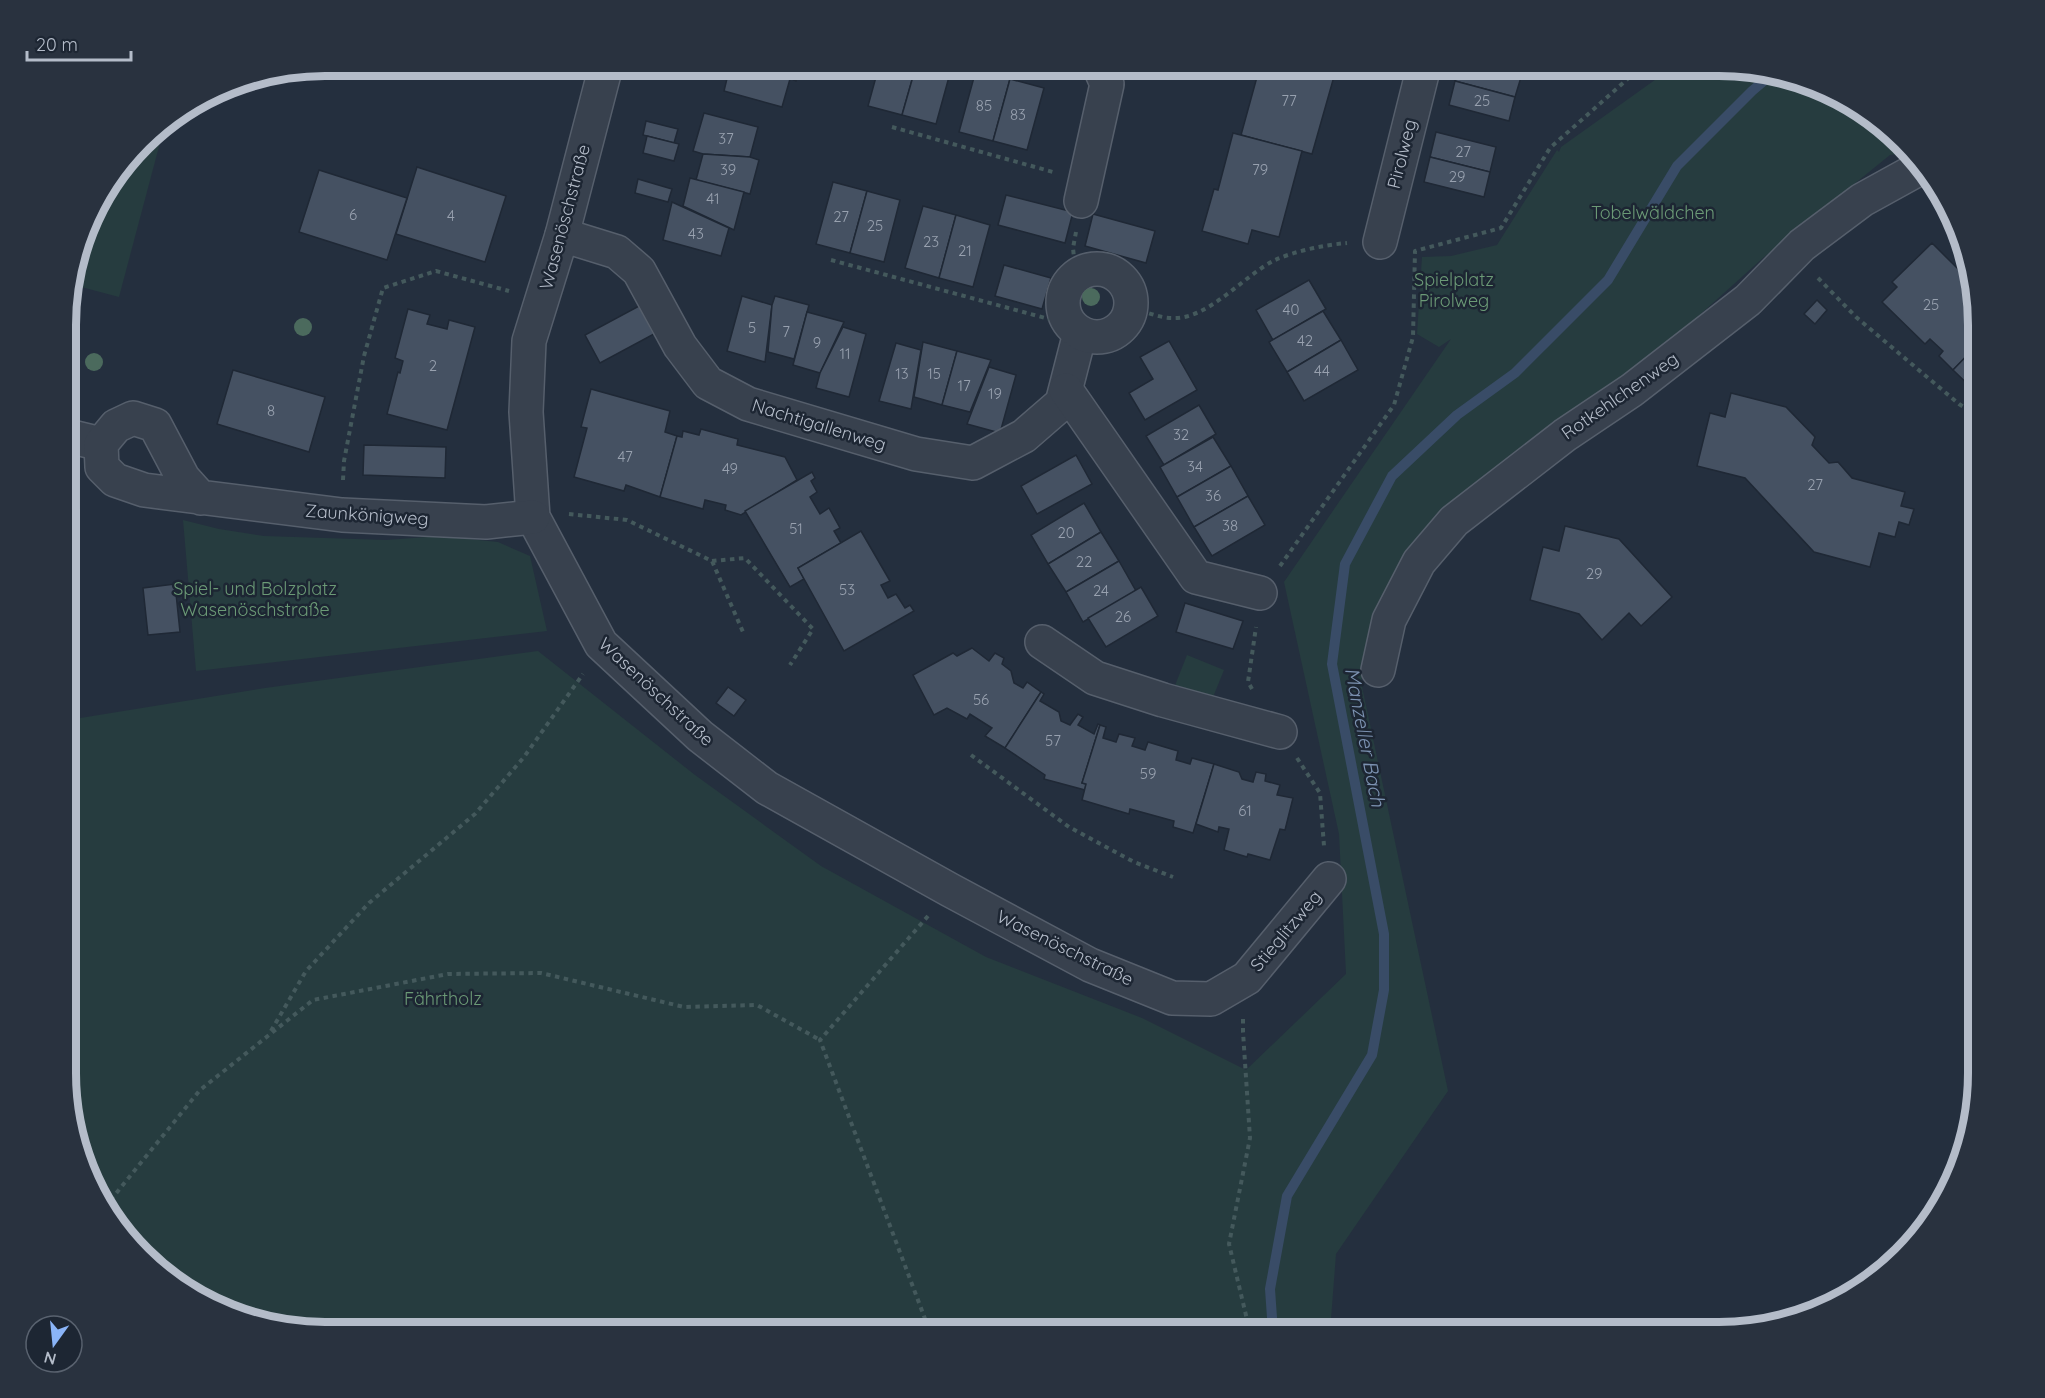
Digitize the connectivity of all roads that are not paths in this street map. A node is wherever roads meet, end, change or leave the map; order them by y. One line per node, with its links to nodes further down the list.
1 (603, 76): 6 (street, Wasenöschstraße)
2 (1104, 76): 5 (street)
3 (1422, 76): 7 (street, Pirolweg)
4 (1915, 171): 16 (street, Rotkehlchenweg)
5 (1083, 191)
6 (562, 235): 9 (street, Nachtigallenweg); 13 (street, Wasenöschstraße)
7 (1380, 242)
8 (1075, 329): 8 (street, Nachtigallenweg); 9 (street, Nachtigallenweg)
9 (1066, 390): 14 (street)
10 (76, 438): 11 (street)
11 (101, 444): 12 (street, Zaunkönigweg); 12 (street)
12 (201, 498): 13 (street, Zaunkönigweg)
13 (533, 517): 19 (street, Wasenöschstraße)
14 (1260, 593)
15 (1042, 642): 17 (street)
16 (1378, 670)
17 (1280, 732)
18 (1329, 879): 19 (street, Stieglitzweg)
19 (1211, 999)

